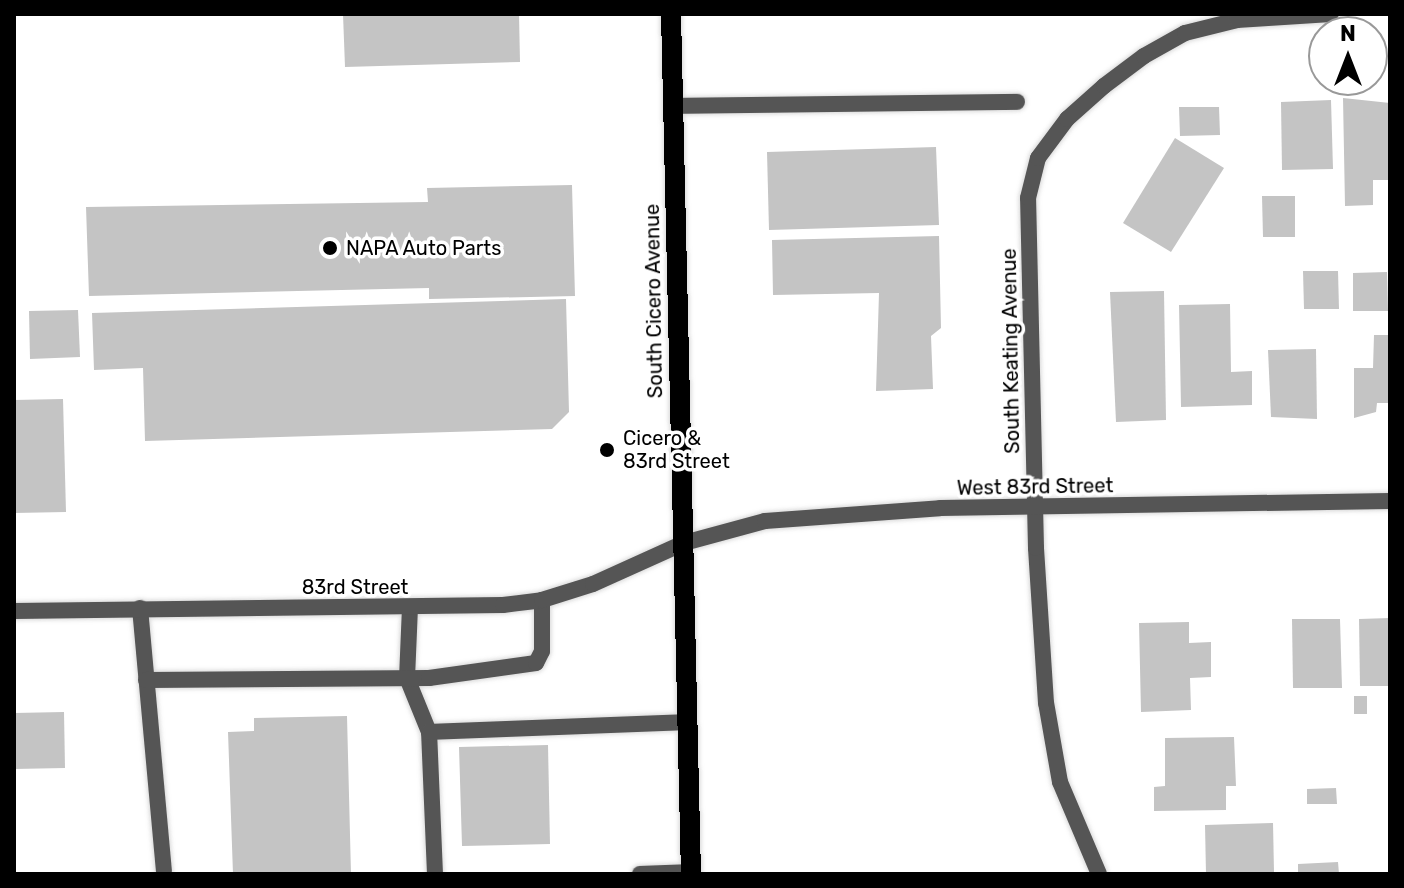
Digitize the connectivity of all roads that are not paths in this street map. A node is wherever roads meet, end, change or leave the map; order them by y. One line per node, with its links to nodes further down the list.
1 (671, 14): 4 (main road, South Cicero Avenue)
2 (1331, 14): 6 (street, South Keating Avenue)
3 (1017, 102): 4 (street)
4 (673, 106): 7 (main road, South Cicero Avenue)
5 (1390, 501): 6 (street, West 83rd Street)
6 (1035, 507): 7 (street, West 83rd Street); 20 (street, South Keating Avenue)
7 (684, 543): 8 (street, 83rd Street); 14 (main road, South Cicero Avenue)
8 (542, 600): 9 (street, 83rd Street); 12 (street)
9 (410, 607): 10 (street, 83rd Street); 12 (street)
10 (140, 608): 11 (street, 83rd Street); 13 (street)
11 (14, 611)
12 (407, 678): 13 (street); 15 (street)
13 (146, 680): 16 (street)
14 (688, 722): 15 (street); 17 (main road, South Cicero Avenue)
15 (429, 732): 18 (street)
16 (164, 871)
17 (691, 873): 19 (street)
18 (435, 874)
19 (640, 874)
20 (1099, 874)

